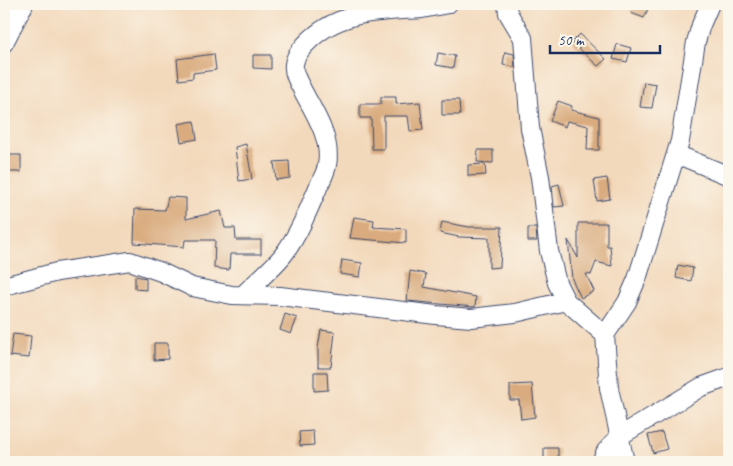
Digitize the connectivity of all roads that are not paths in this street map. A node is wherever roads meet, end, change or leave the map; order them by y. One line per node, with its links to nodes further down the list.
1 (448, 4): 5 (street)
2 (507, 4): 12 (street)
3 (710, 4): 8 (street)
4 (24, 5): 6 (street); 7 (street)
5 (423, 6): 11 (street)
6 (4, 7)
7 (4, 43)
8 (676, 154): 9 (street); 13 (street)
9 (729, 176)
10 (4, 286): 11 (street)
11 (244, 294): 12 (street)
12 (566, 301): 13 (street)
13 (605, 335): 15 (street)
14 (729, 377): 15 (street)
15 (620, 436): 16 (street); 17 (street)
16 (602, 462)
17 (625, 462)

